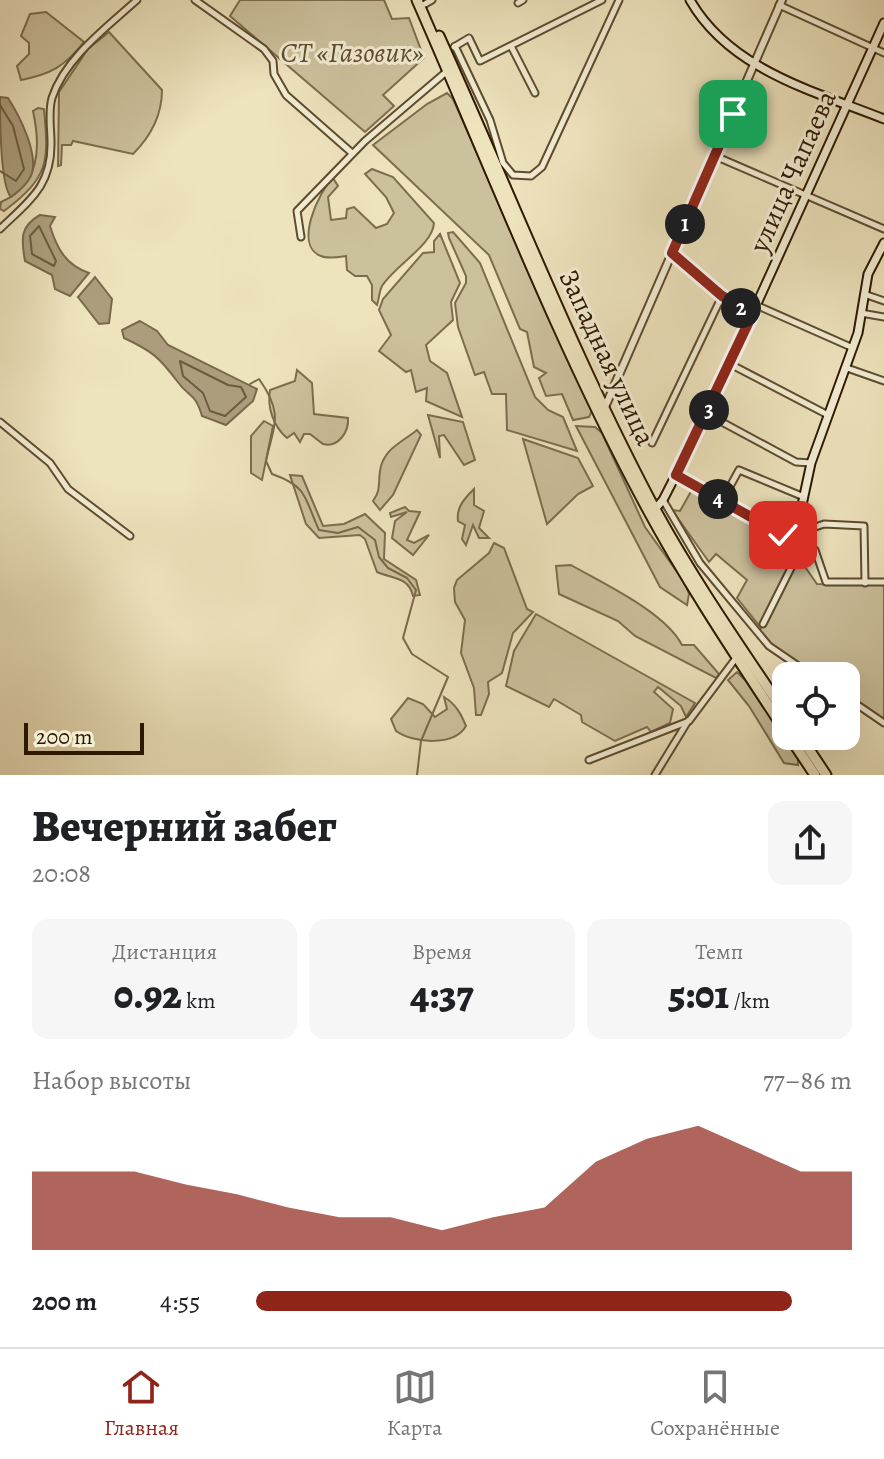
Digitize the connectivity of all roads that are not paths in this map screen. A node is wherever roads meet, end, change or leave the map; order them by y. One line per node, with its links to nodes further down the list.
1 (137, 0): 21 (street)
2 (195, 0): 18 (street)
3 (602, 0): 9 (street)
4 (619, 0): 11 (street, Западная улица)
5 (692, 0): 13 (main road)
6 (424, 1): 11 (main road, Западная улица); 14 (main road, Западная улица)
7 (780, 3): 10 (street); 13 (street)
8 (884, 23): 10 (main road, улица Чапаева)
9 (511, 46): 11 (street); 15 (street)
10 (872, 48): 12 (street); 16 (main road, улица Чапаева)
11 (450, 49): 37 (main road, Западная улица)
12 (884, 53)
13 (755, 63): 16 (main road); 19 (street)
14 (447, 71): 18 (street); 54 (main road, Западная улица)
15 (535, 93)
16 (847, 102): 17 (main road); 20 (main road, улица Чапаева)
17 (884, 118)
18 (352, 153): 23 (street)
19 (715, 156): 20 (street); 25 (street)
20 (804, 194): 22 (street); 29 (main road, улица Чапаева)
21 (0, 229)
22 (884, 229)
23 (301, 237)
24 (884, 243): 26 (main road)
25 (672, 253): 27 (street); 36 (street)
26 (864, 294): 28 (street); 30 (main road)
27 (722, 296): 29 (street); 42 (street)
28 (884, 301)
29 (754, 309): 32 (street); 33 (main road, улица Чапаева)
30 (861, 313): 31 (street); 32 (main road)
31 (884, 317)
32 (853, 348): 34 (main road)
33 (730, 364): 39 (main road, улица Чапаева); 40 (street)
34 (847, 368): 35 (street); 40 (main road)
35 (884, 381)
36 (611, 390): 37 (street); 38 (street)
37 (598, 394): 38 (main road, Западная улица)
38 (604, 408): 48 (main road, Западная улица)
39 (707, 414): 43 (street); 44 (main road, улица Чапаева)
40 (828, 415): 43 (main road)
41 (0, 422): 50 (street)
42 (652, 443)
43 (811, 463): 45 (main road)
44 (676, 475): 46 (main road, улица Чапаева); 47 (main road)
45 (804, 497): 47 (street); 49 (main road)
46 (663, 500): 48 (main road, улица Чапаева); 55 (street)
47 (722, 501): 49 (main road)
48 (655, 509): 56 (main road, Западная улица)
49 (797, 535): 52 (street); 52 (street); 53 (street)
50 (130, 536)
51 (884, 582): 52 (street)
52 (865, 583)
53 (763, 624)
54 (737, 657): 58 (main road, Западная улица); 59 (street)
55 (792, 662)
56 (772, 694)
57 (860, 707): 60 (street)
58 (772, 711)
59 (689, 721): 63 (street); 64 (street)
60 (884, 723)
61 (798, 750): 65 (main road, Западная улица)
62 (809, 750): 66 (main road)
63 (589, 760)
64 (655, 775)
65 (815, 775)
66 (826, 775)

